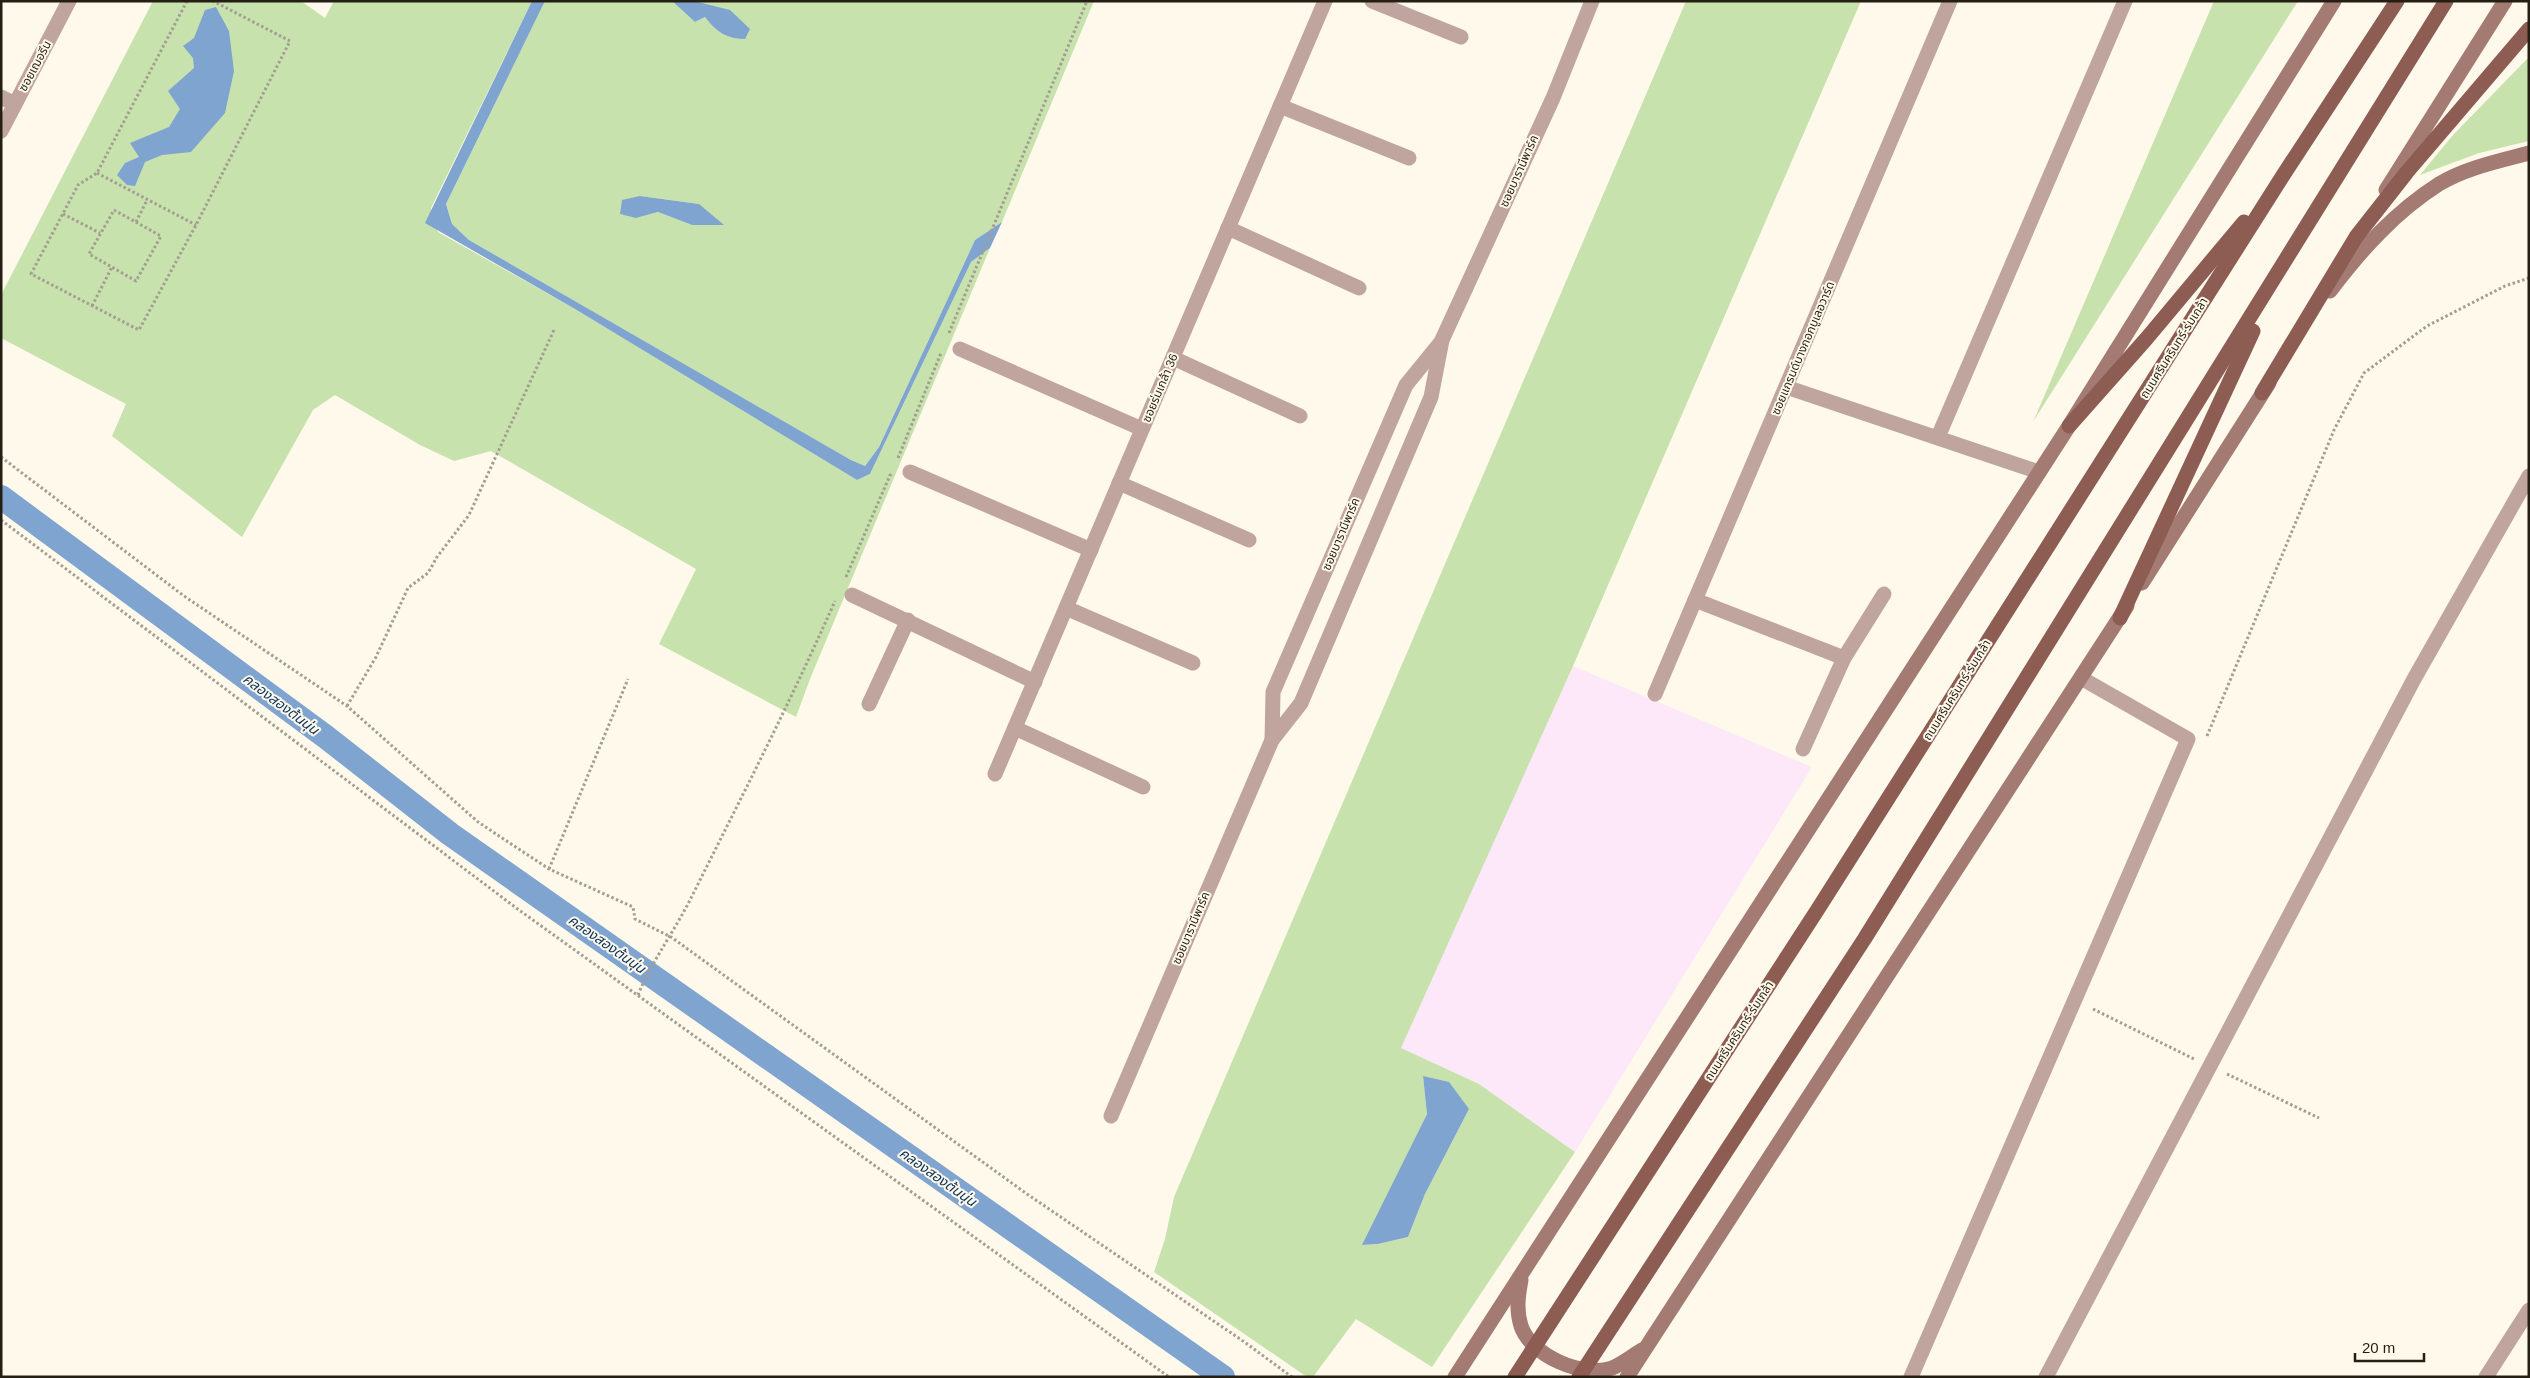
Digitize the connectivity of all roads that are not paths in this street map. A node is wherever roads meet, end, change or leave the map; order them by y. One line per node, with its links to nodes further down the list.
1 (69, 1): 14 (street, ซอยเฌอรีน)
2 (1325, 1): 15 (street, ซอยร่มเกล้า 36)
3 (1372, 1): 12 (street)
4 (1592, 1): 24 (street, ซอยบารานีพาร์ค)
5 (1950, 1): 27 (street, ซอยแกรนด์บางกอกบูเลอวาร์ด)
6 (2126, 1): 32 (street)
7 (2334, 1): 30 (main road)
8 (2397, 1): 19 (main road, ถนนศรีนครินทร์-ร่มเกล้า)
9 (2446, 1): 22 (main road)
10 (2505, 1): 21 (main road)
11 (2529, 29): 21 (main road)
12 (1461, 37)
13 (1, 97): 14 (street)
14 (15, 104): 16 (street, ซอยเฌอรีน)
15 (1280, 106): 18 (street); 20 (street, ซอยร่มเกล้า 36)
16 (1, 131)
17 (2529, 153): 28 (main road)
18 (1409, 158)
19 (2282, 177): 30 (main road); 61 (main road, ถนนศรีนครินทร์-ร่มเกล้า)
20 (1228, 228): 23 (street); 26 (street, ซอยร่มเกล้า 36)
21 (2356, 237): 28 (main road)
22 (2280, 272): 43 (main road); 62 (main road)
23 (1359, 288)
24 (1442, 340): 52 (street, ซอยบารานีพาร์ค); 52 (street, ซอยบารานีพาร์ค)
25 (960, 349): 31 (street)
26 (1173, 358): 29 (street); 31 (street, ซอยร่มเกล้า 36)
27 (1786, 387): 32 (street); 41 (street, ซอยแกรนด์บางกอกบูเลอวาร์ด)
28 (2262, 393): 43 (main road)
29 (1300, 416)
30 (2069, 426): 34 (main road)
31 (1142, 429): 36 (street, ซอยร่มเกล้า 36)
32 (1938, 437): 34 (street)
33 (910, 472): 38 (street)
34 (2039, 472): 57 (main road)
35 (2529, 476): 65 (street)
36 (1119, 483): 37 (street); 38 (street, ซอยร่มเกล้า 36)
37 (1248, 540)
38 (1091, 550): 42 (street, ซอยร่มเกล้า 36)
39 (1884, 594): 45 (street)
40 (852, 596): 44 (street)
41 (1695, 600): 45 (street); 49 (street, ซอยแกรนด์บางกอกบูเลอวาร์ด)
42 (1066, 608): 46 (street); 48 (street, ซอยร่มเกล้า 36)
43 (2120, 618): 47 (main road)
44 (908, 620): 48 (street); 50 (street)
45 (1844, 658): 53 (street)
46 (1193, 664)
47 (2081, 678): 59 (main road); 64 (street)
48 (1035, 682): 51 (street, ซอยร่มเกล้า 36)
49 (1655, 694)
50 (869, 704)
51 (1015, 728): 54 (street, ซอยร่มเกล้า 36); 55 (street)
52 (1272, 740): 56 (street, ซอยบารานีพาร์ค)
53 (1803, 749)
54 (995, 774)
55 (1143, 787)
56 (1111, 1116)
57 (1521, 1275): 59 (main road); 60 (main road)
58 (2529, 1310): 66 (street)
59 (1645, 1348): 63 (main road)
60 (1455, 1377)
61 (1515, 1377)
62 (1579, 1377)
63 (1627, 1377)
64 (1912, 1377)
65 (2046, 1377)
66 (2486, 1377)

